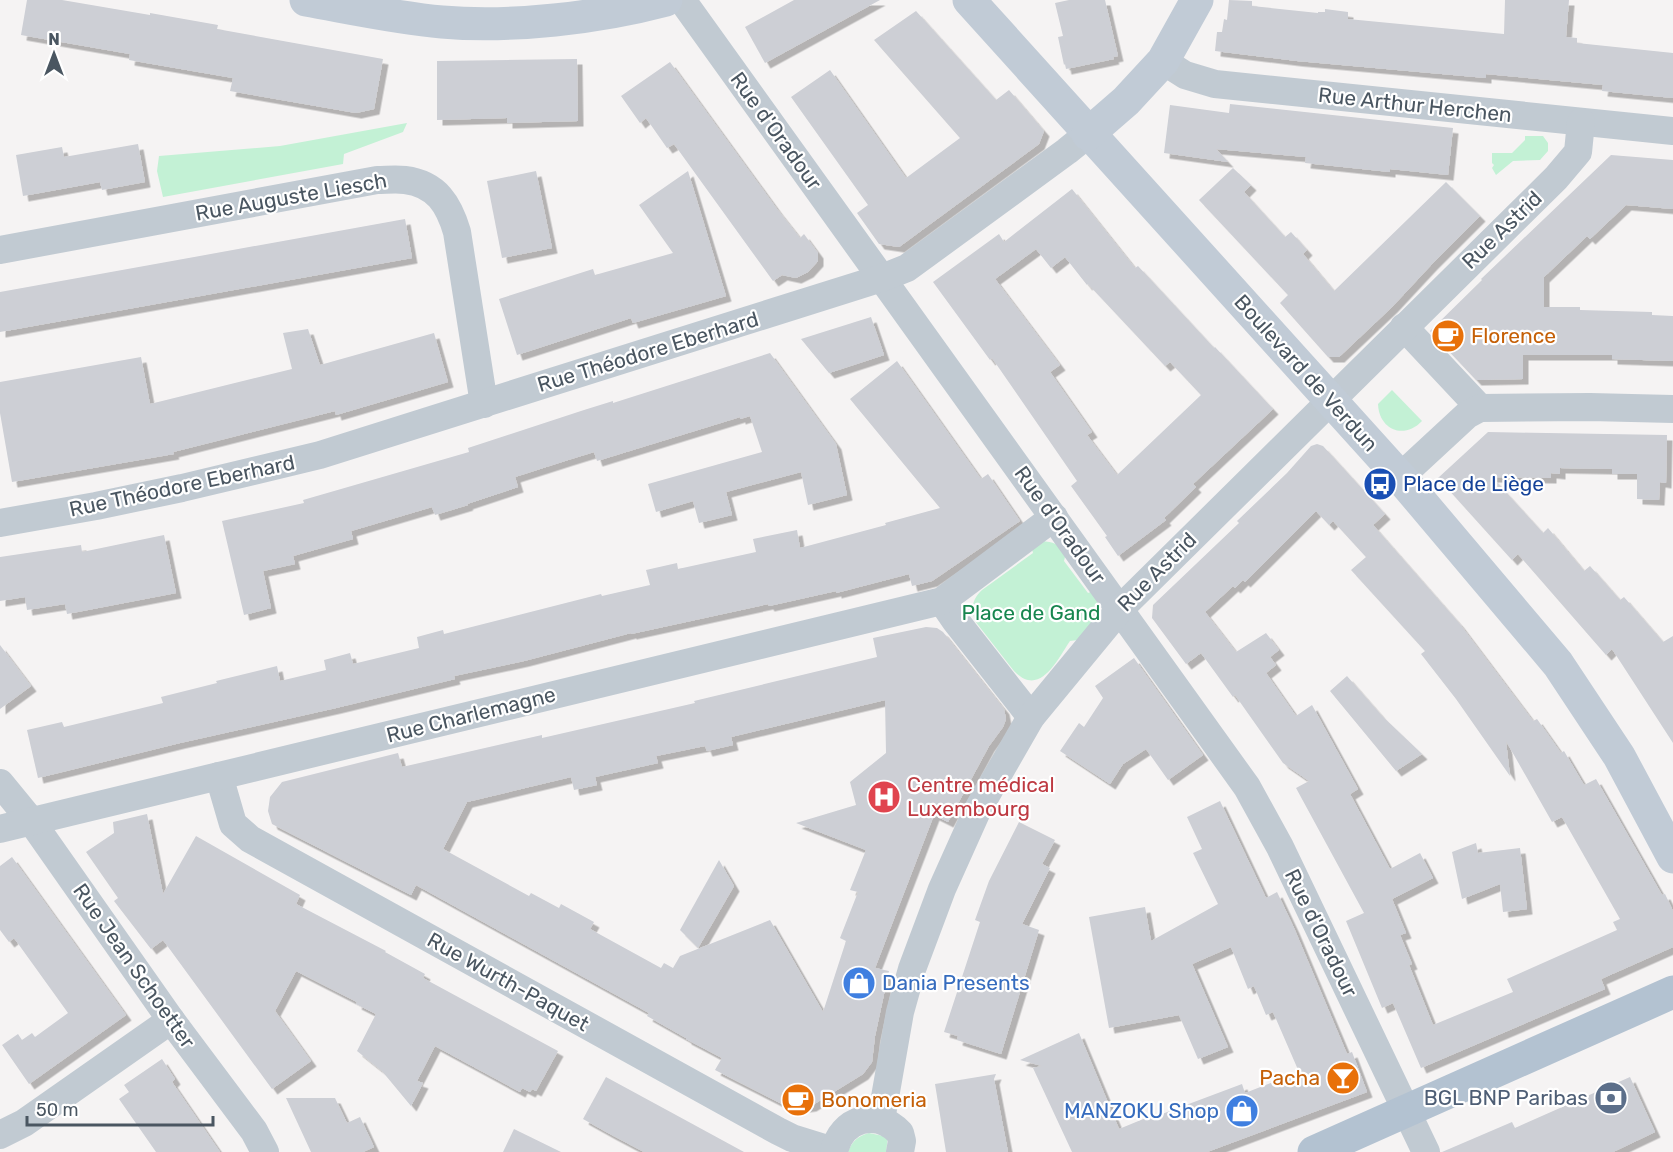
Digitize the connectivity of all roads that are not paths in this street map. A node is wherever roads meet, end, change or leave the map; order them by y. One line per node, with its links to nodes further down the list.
1 (306, 0): 6 (street)
2 (666, 0): 6 (street)
3 (682, 0): 12 (street, Rue d'Oradour)
4 (969, 0): 10 (street, Boulevard de Verdun)
5 (1197, 0): 7 (street, Rue Théodore Eberhard)
6 (411, 9)
7 (1163, 61): 8 (street, Rue Arthur Herchen); 10 (street, Rue Théodore Eberhard)
8 (1581, 122): 9 (street, Rue Arthur Herchen); 13 (street, Rue Astrid)
9 (1673, 131)
10 (1088, 134): 12 (street, Rue Théodore Eberhard); 14 (street, Boulevard de Verdun)
11 (0, 250): 15 (street, Rue Auguste Liesch)
12 (882, 278): 15 (street, Rue Théodore Eberhard); 19 (street, Rue d'Oradour)
13 (1404, 327): 14 (street, Rue Astrid); 16 (street)
14 (1330, 399): 18 (street, Boulevard de Verdun); 22 (street, Rue Astrid)
15 (484, 404): 20 (street, Rue Théodore Eberhard)
16 (1480, 408): 17 (street); 18 (street)
17 (1673, 409)
18 (1400, 477): 28 (street, Boulevard de Verdun)
19 (1054, 517): 21 (street, Rue Charlemagne); 22 (street, Rue d'Oradour)
20 (0, 523)
21 (942, 601): 23 (street); 24 (street, Rue Charlemagne)
22 (1120, 609): 23 (street, Rue Astrid); 31 (street, Rue d'Oradour)
23 (1031, 717): 33 (street, Rue Astrid)
24 (219, 776): 26 (street, Rue Charlemagne); 34 (street, Rue Wurth-Paquet)
25 (0, 783): 26 (street, Rue Jean Schoetter)
26 (32, 822): 27 (street, Rue Charlemagne); 30 (street, Rue Jean Schoetter)
27 (0, 829)
28 (1673, 857)
29 (1673, 992): 31 (main road)
30 (171, 1020): 32 (street); 35 (street, Rue Jean Schoetter)
31 (1407, 1111): 36 (main road); 37 (street, Rue d'Oradour)
32 (0, 1135)
33 (897, 1139): 34 (street)
34 (834, 1151)
35 (265, 1152)
36 (1314, 1152)
37 (1426, 1152)

